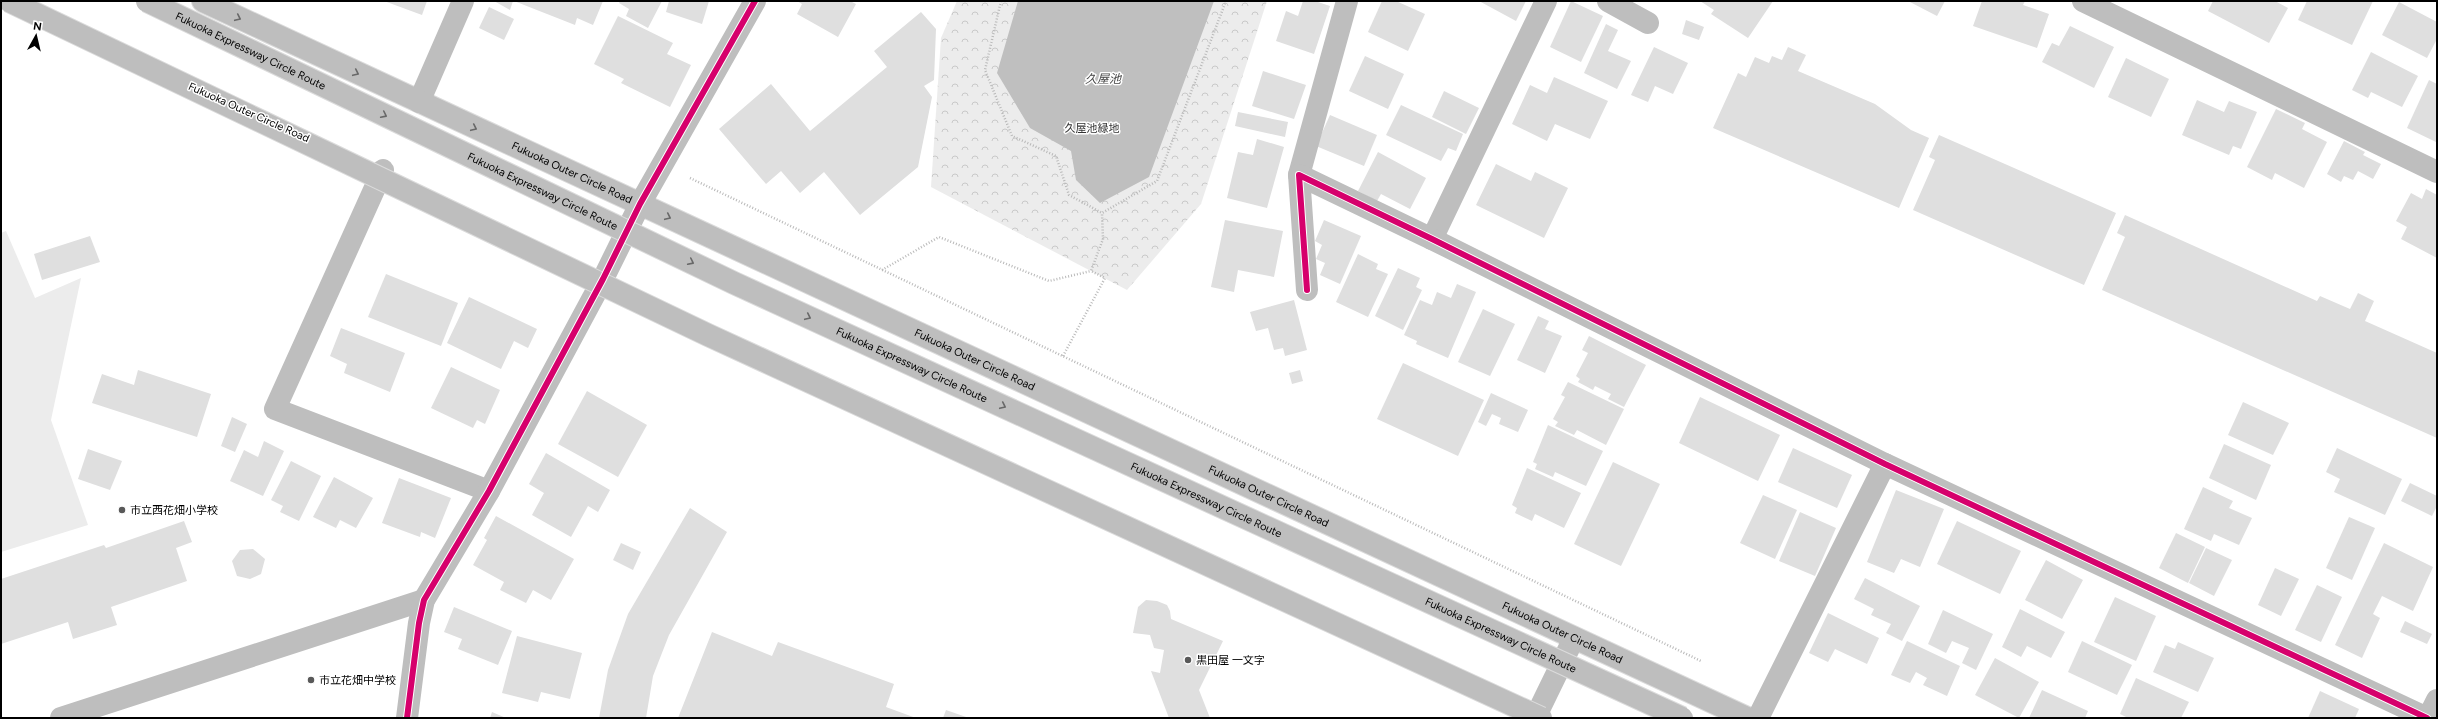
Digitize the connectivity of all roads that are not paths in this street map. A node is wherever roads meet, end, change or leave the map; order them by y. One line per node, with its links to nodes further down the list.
1 (1, 1): 13 (main road, Fukuoka Outer Circle Road)
2 (9, 1): 27 (main road, bridge)
3 (147, 1): 28 (main road, Fukuoka Expressway Circle Route, one-way to 28, bridge)
4 (203, 1): 12 (main road, Fukuoka Outer Circle Road, one-way to 12)
5 (463, 1): 12 (main road)
6 (755, 1): 16 (main road)
7 (1347, 1): 15 (main road)
8 (1546, 1): 17 (main road)
9 (1608, 1): 11 (main road)
10 (2083, 1): 14 (main road)
11 (1648, 22)
12 (419, 102): 16 (main road, Fukuoka Outer Circle Road, one-way to 16)
13 (383, 170): 18 (main road, Fukuoka Outer Circle Road); 21 (main road)
14 (2437, 172)
15 (1299, 175): 17 (main road); 19 (main road)
16 (640, 204): 18 (main road); 23 (main road, Fukuoka Outer Circle Road, one-way to 23)
17 (1432, 239): 20 (main road)
18 (603, 279): 21 (main road); 27 (main road, Fukuoka Outer Circle Road)
19 (1307, 290)
20 (1885, 464): 30 (main road); 31 (main road)
21 (489, 491): 22 (main road)
22 (424, 600): 25 (main road); 26 (main road)
23 (1574, 638): 27 (main road); 29 (main road, Fukuoka Outer Circle Road)
24 (2437, 700): 31 (main road)
25 (62, 718)
26 (407, 718)
27 (1537, 718)
28 (1682, 718)
29 (1747, 718)
30 (1758, 718)
31 (2428, 718)

